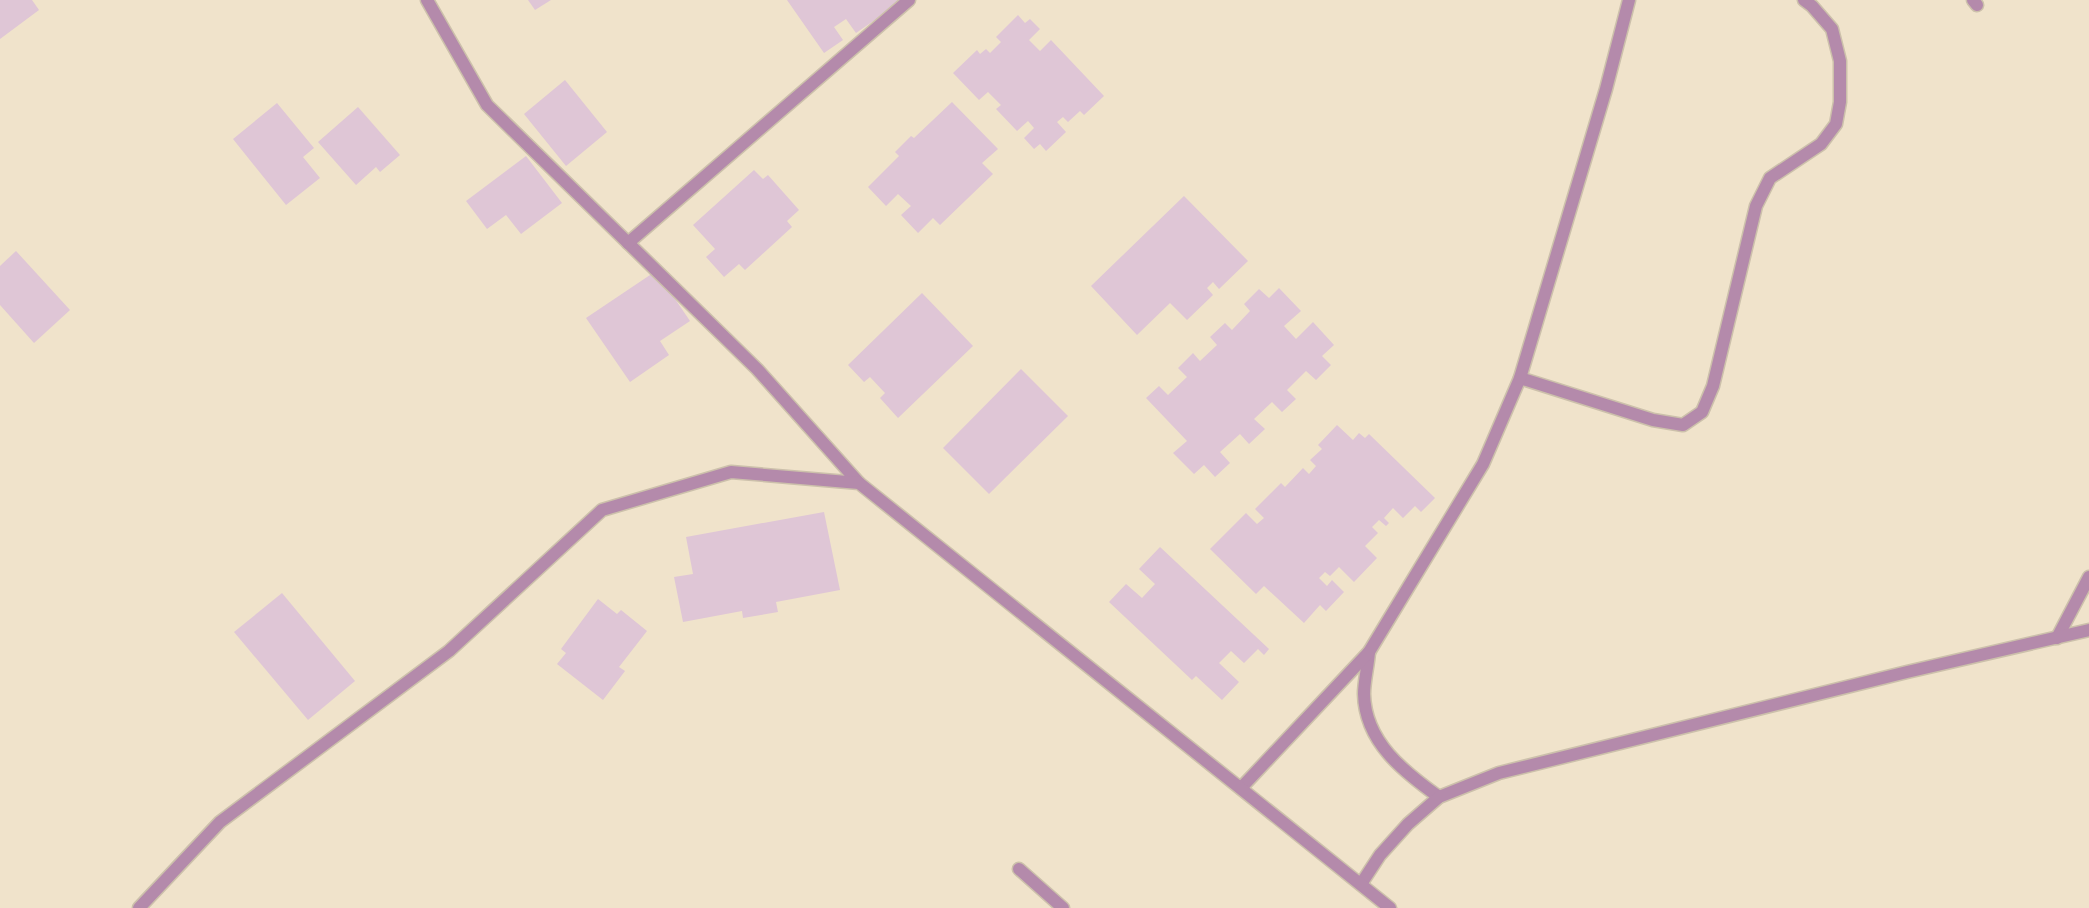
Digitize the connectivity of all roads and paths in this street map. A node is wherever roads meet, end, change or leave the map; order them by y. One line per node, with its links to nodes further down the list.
1 (427, 0): 5 (street)
2 (909, 0): 5 (street)
3 (1629, 0): 6 (street)
4 (1804, 0): 6 (street)
5 (628, 243): 7 (street)
6 (1520, 378): 11 (street)
7 (859, 483): 12 (street); 16 (street)
8 (2089, 577): 10 (street)
9 (2089, 630): 10 (street)
10 (2057, 638): 13 (street)
11 (1369, 652): 12 (street); 13 (street)
12 (1241, 788): 15 (street)
13 (1439, 797): 15 (street)
14 (1019, 869): 17 (street)
15 (1361, 884): 18 (street)
16 (139, 908)
17 (1063, 908)
18 (1390, 908)

